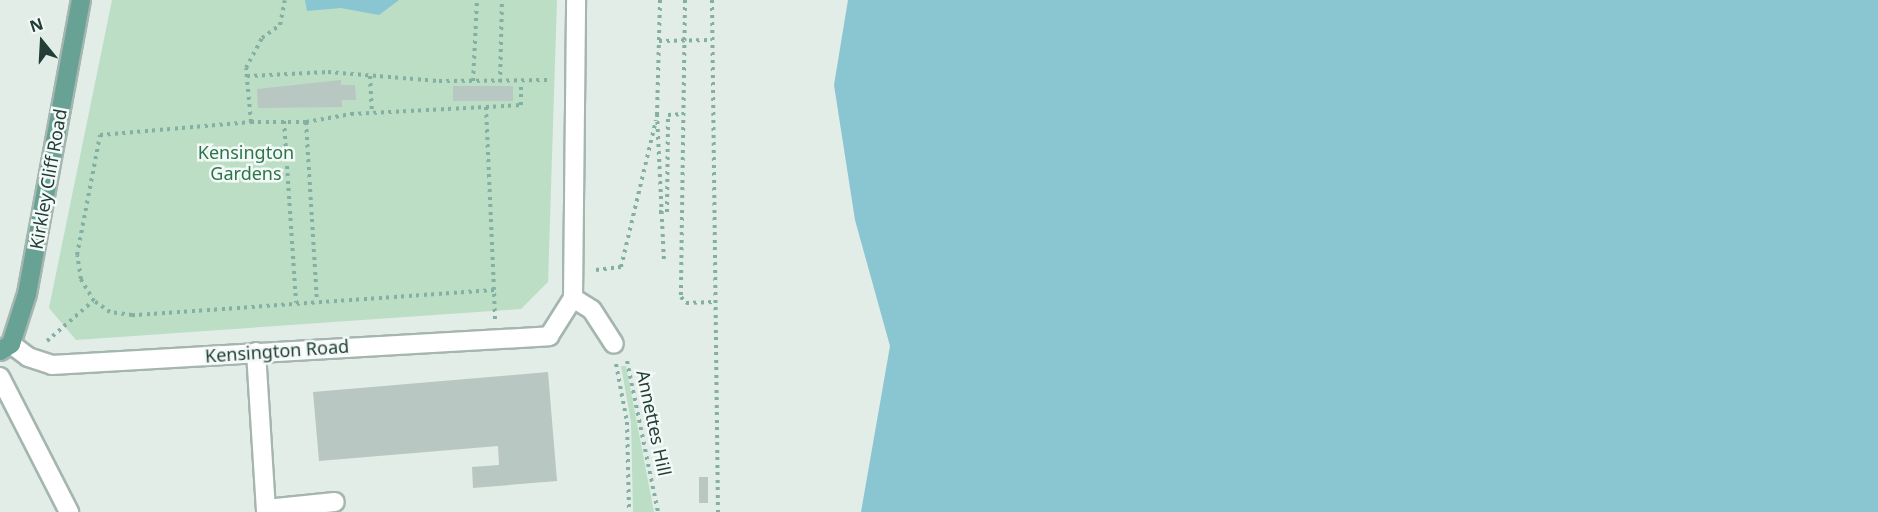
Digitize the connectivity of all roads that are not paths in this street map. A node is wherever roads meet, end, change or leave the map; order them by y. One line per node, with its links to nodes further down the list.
1 (81, 0): 5 (main road, Kirkley Cliff Road)
2 (576, 0): 3 (street)
3 (573, 298): 4 (street); 6 (street, Kensington Road)
4 (614, 344)
5 (5, 347): 6 (street, Kensington Road)
6 (256, 352): 9 (street)
7 (0, 377): 10 (street)
8 (334, 502): 9 (street)
9 (266, 511)
10 (69, 512)

